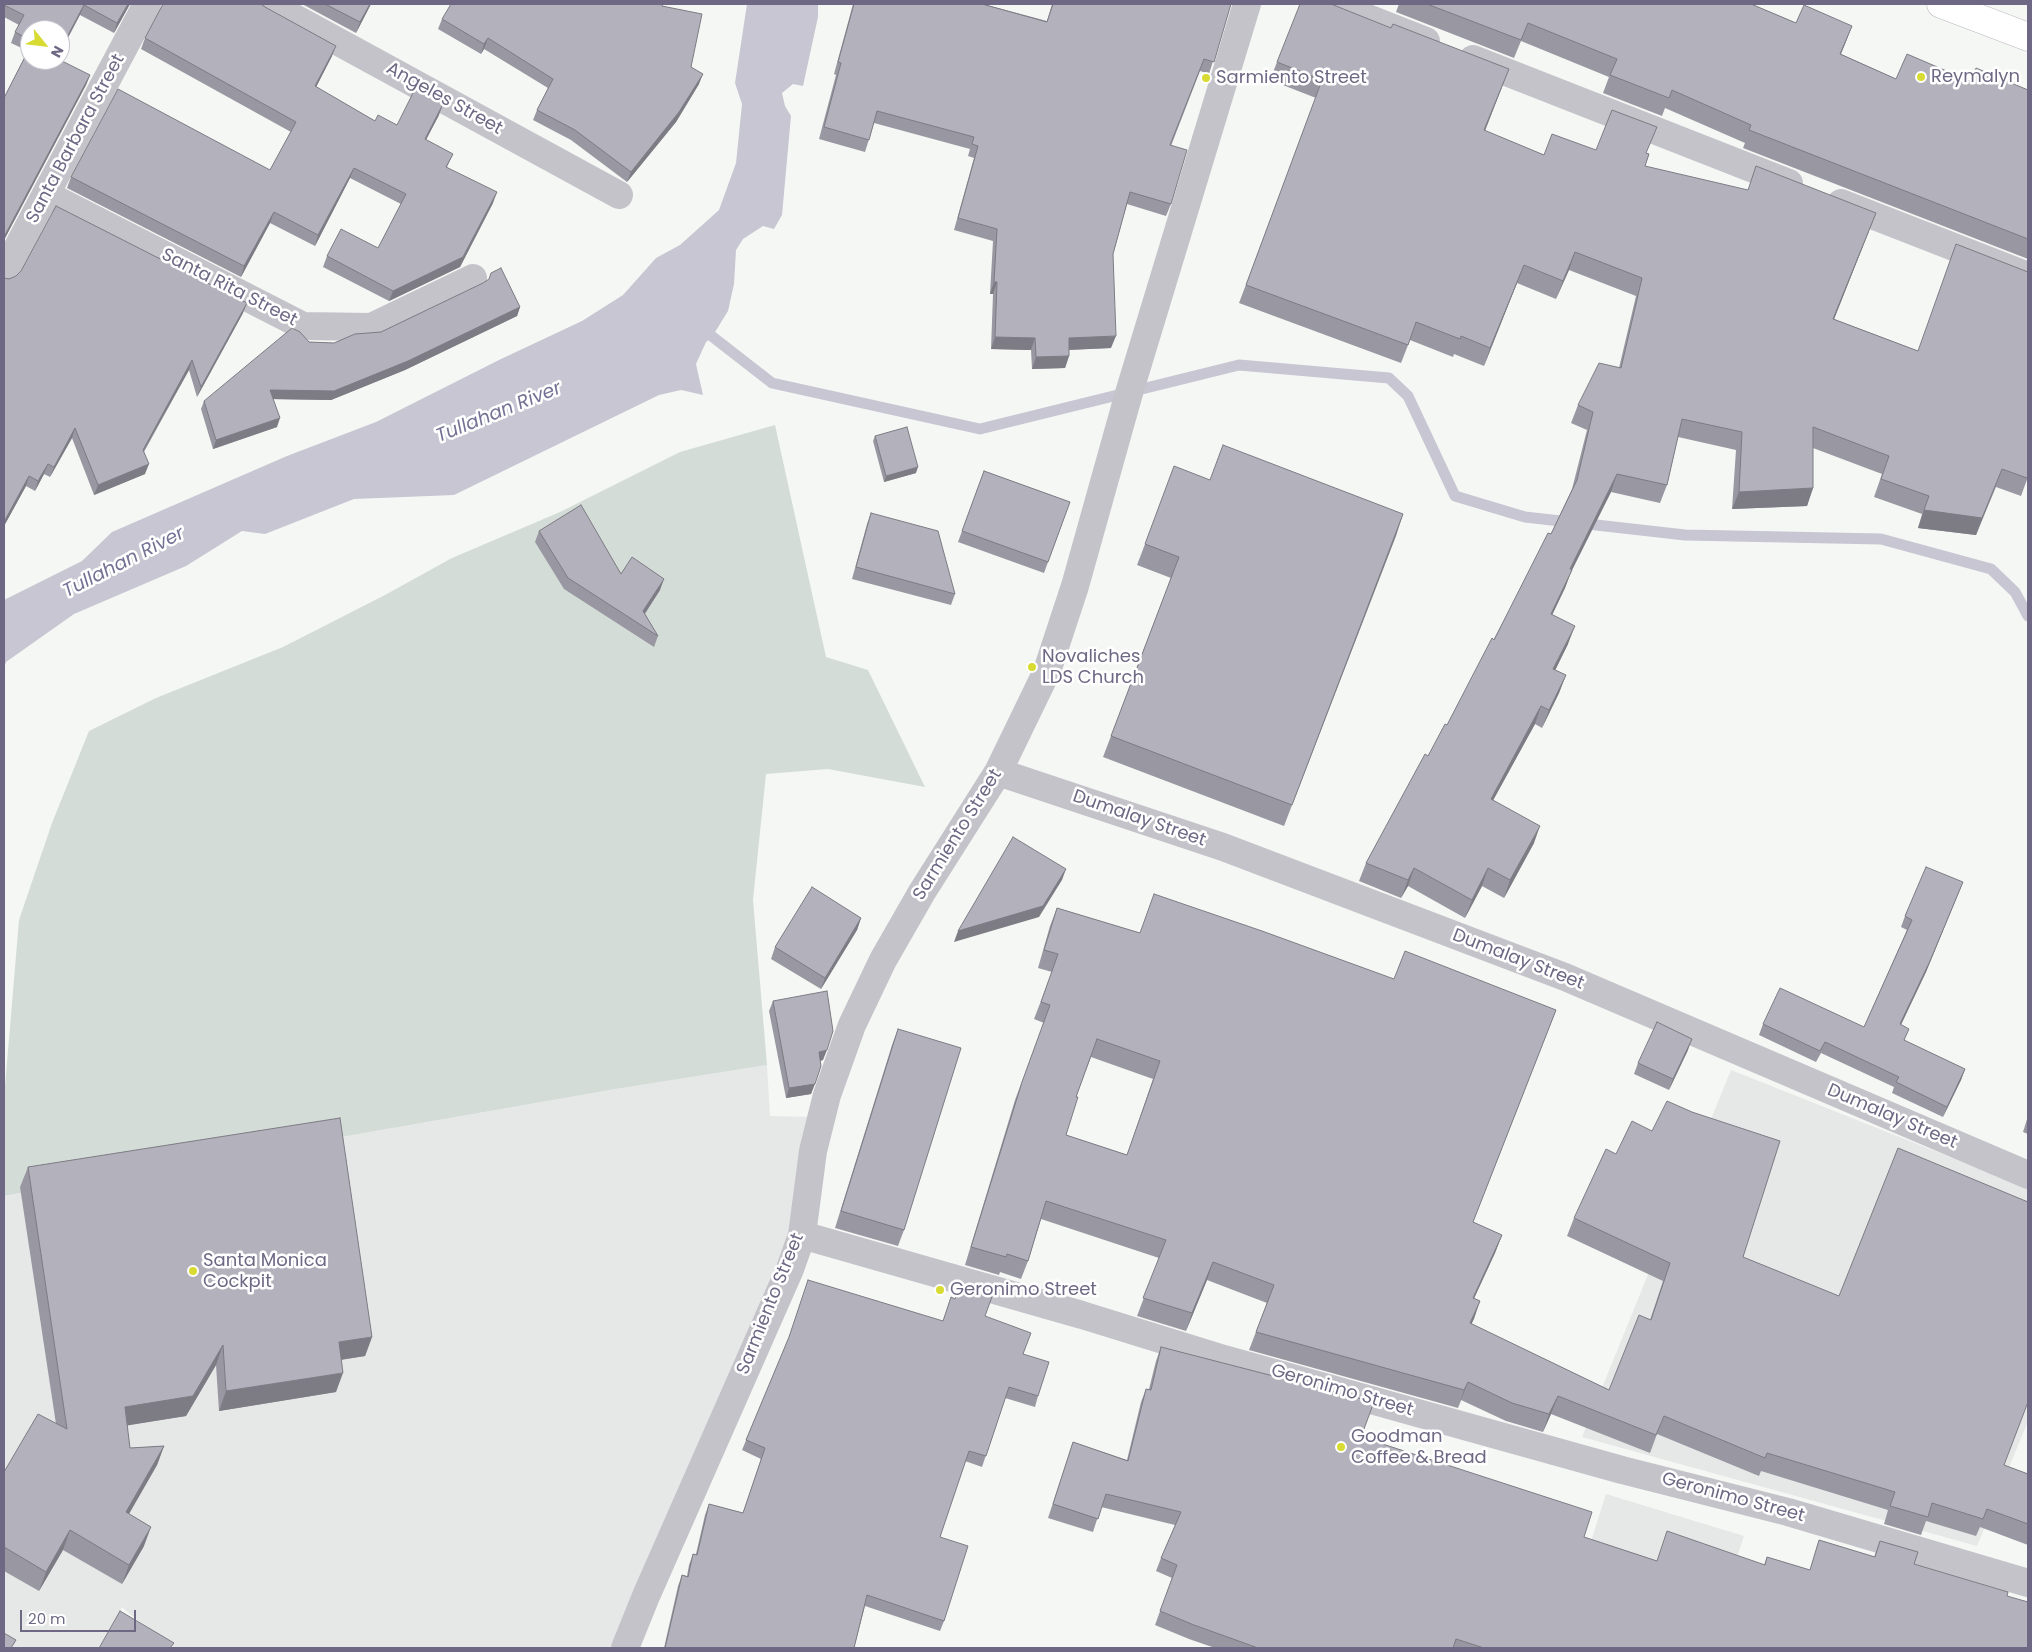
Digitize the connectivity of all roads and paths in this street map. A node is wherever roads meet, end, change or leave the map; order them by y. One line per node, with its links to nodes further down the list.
1 (148, 4): 7 (street, Santa Barbara Street)
2 (269, 4): 8 (street, Angeles Street)
3 (1248, 4): 12 (street, Sarmiento Street)
4 (1332, 4): 10 (street)
5 (1941, 4): 6 (main road)
6 (2028, 37)
7 (47, 195): 9 (street, Santa Barbara Street); 11 (street, Santa Rita Street)
8 (620, 195)
9 (4, 274)
10 (2028, 276)
11 (473, 278)
12 (998, 772): 13 (street, Dumalay Street); 14 (street, Sarmiento Street)
13 (2028, 1175)
14 (802, 1234): 15 (street, Geronimo Street); 16 (street, Sarmiento Street)
15 (2028, 1583)
16 (625, 1648)

